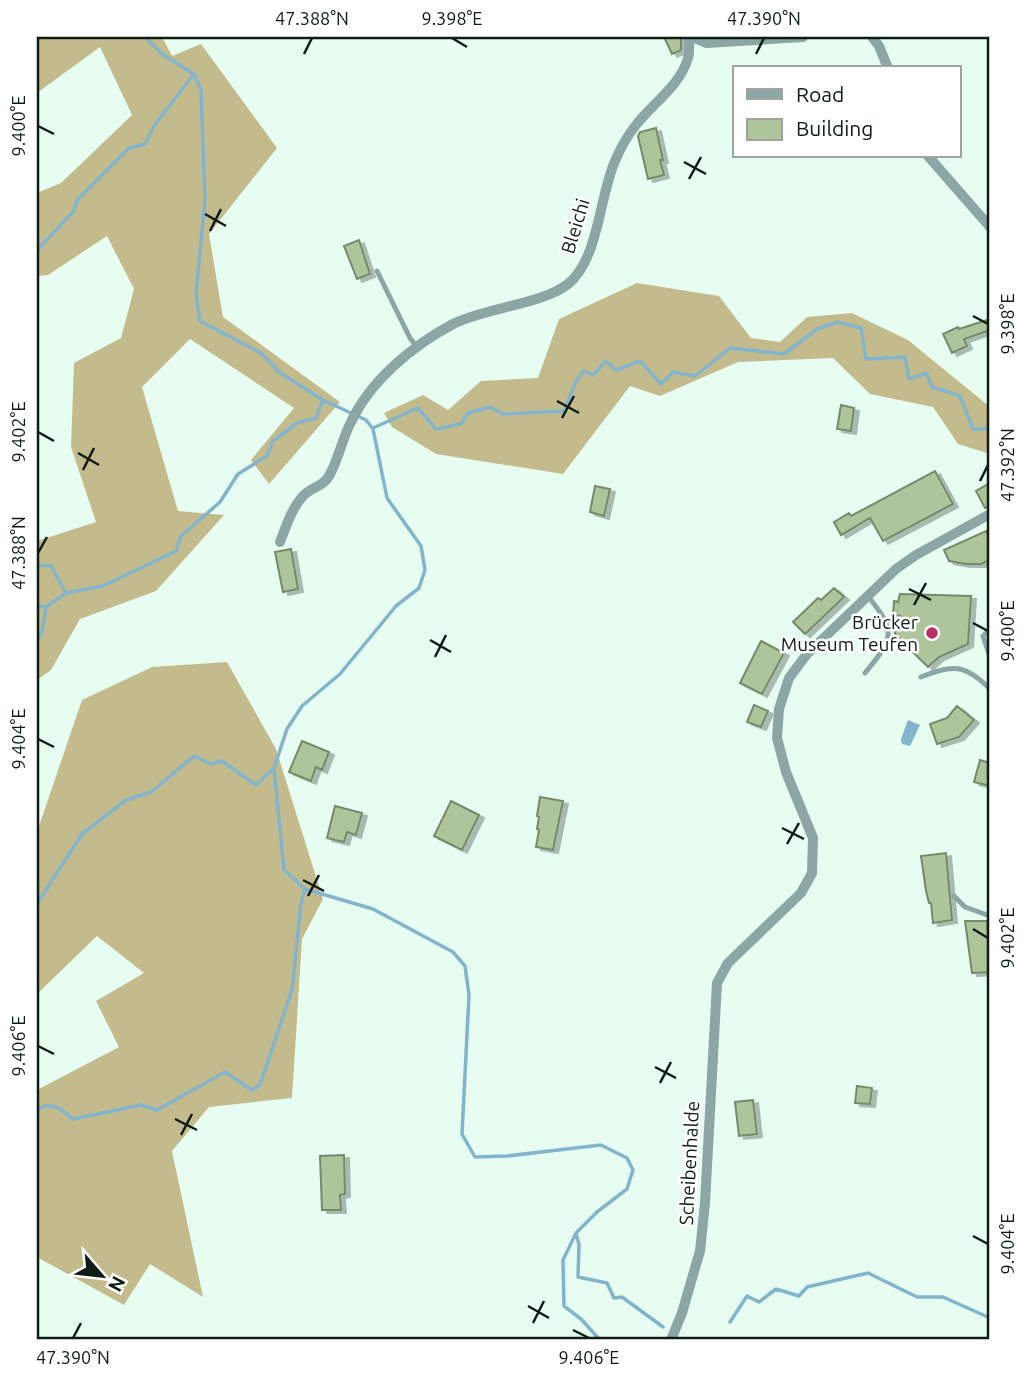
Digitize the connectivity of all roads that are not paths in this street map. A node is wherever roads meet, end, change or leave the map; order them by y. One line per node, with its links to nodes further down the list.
1 (691, 37): 2 (street); 8 (street, Bleichi)
2 (803, 37)
3 (872, 37): 4 (street)
4 (887, 66)
5 (930, 158): 6 (street)
6 (990, 227)
7 (377, 271): 8 (lane)
8 (417, 348): 10 (street, Bleichi)
9 (990, 514): 11 (street)
10 (280, 542)
11 (867, 595): 14 (lane); 19 (street, Scheibenhalde)
12 (990, 629): 13 (lane)
13 (990, 657)
14 (865, 673)
15 (921, 677): 16 (lane)
16 (990, 689)
17 (954, 895): 18 (lane)
18 (990, 916)
19 (671, 1340)

